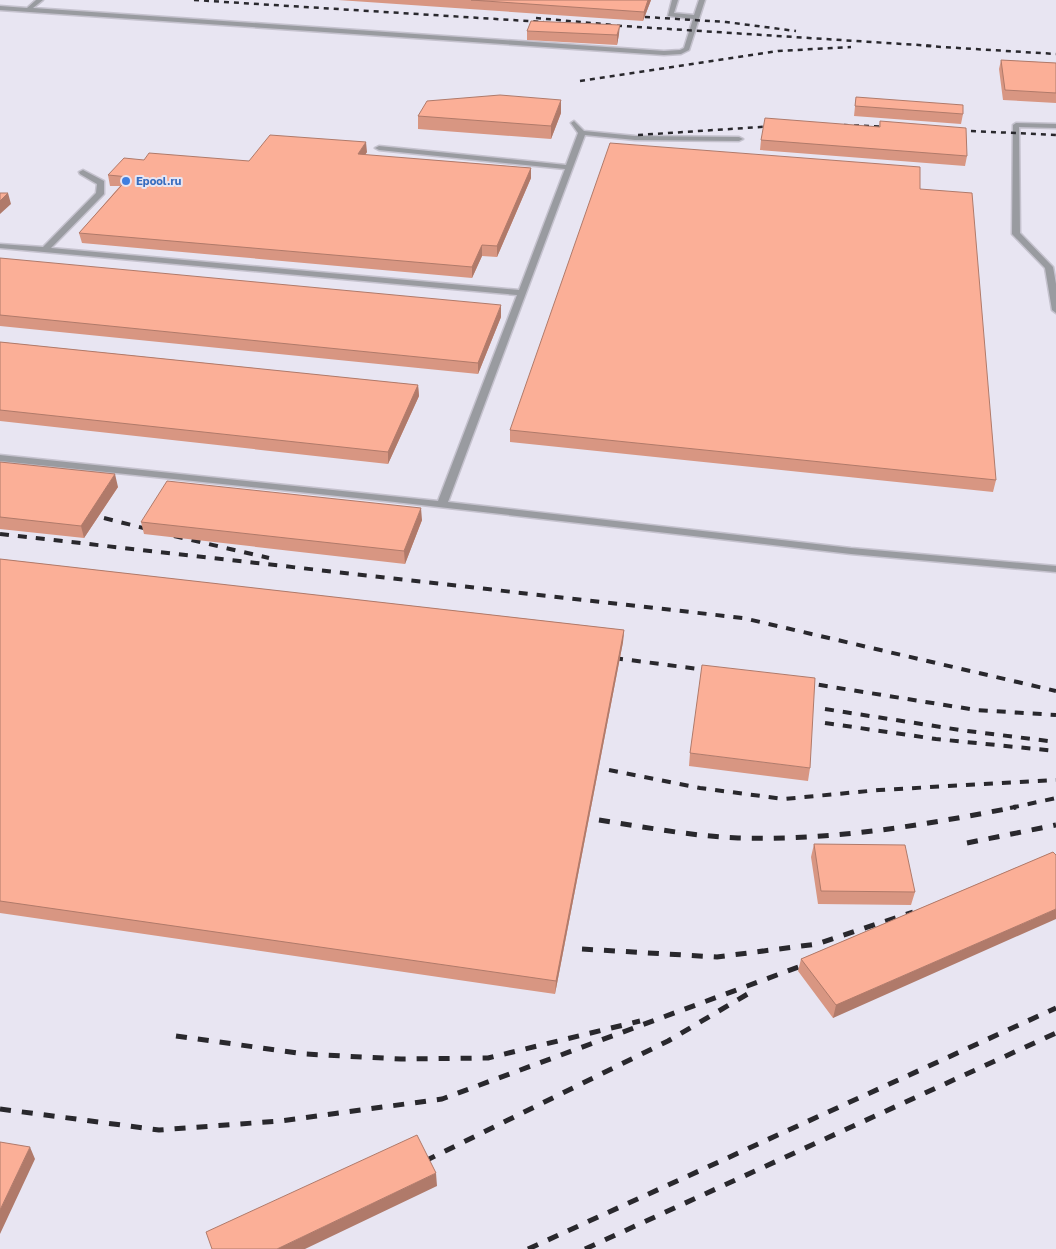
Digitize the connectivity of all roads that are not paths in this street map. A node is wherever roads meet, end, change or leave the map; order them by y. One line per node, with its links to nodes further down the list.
1 (40, 0): 5 (lane)
2 (674, 0): 6 (lane)
3 (702, 0): 6 (lane)
4 (0, 8): 5 (lane)
5 (28, 10): 6 (lane)
6 (697, 16)
7 (574, 123): 9 (lane)
8 (1056, 126): 17 (lane)
9 (582, 133): 10 (lane); 12 (lane)
10 (739, 139)
11 (379, 148): 12 (lane)
12 (569, 167): 16 (lane)
13 (83, 172): 15 (lane)
14 (0, 246): 15 (lane)
15 (45, 250): 16 (lane)
16 (522, 293): 19 (lane)
17 (1056, 310)
18 (0, 458): 19 (lane)
19 (442, 504): 20 (lane)
20 (1056, 569)

